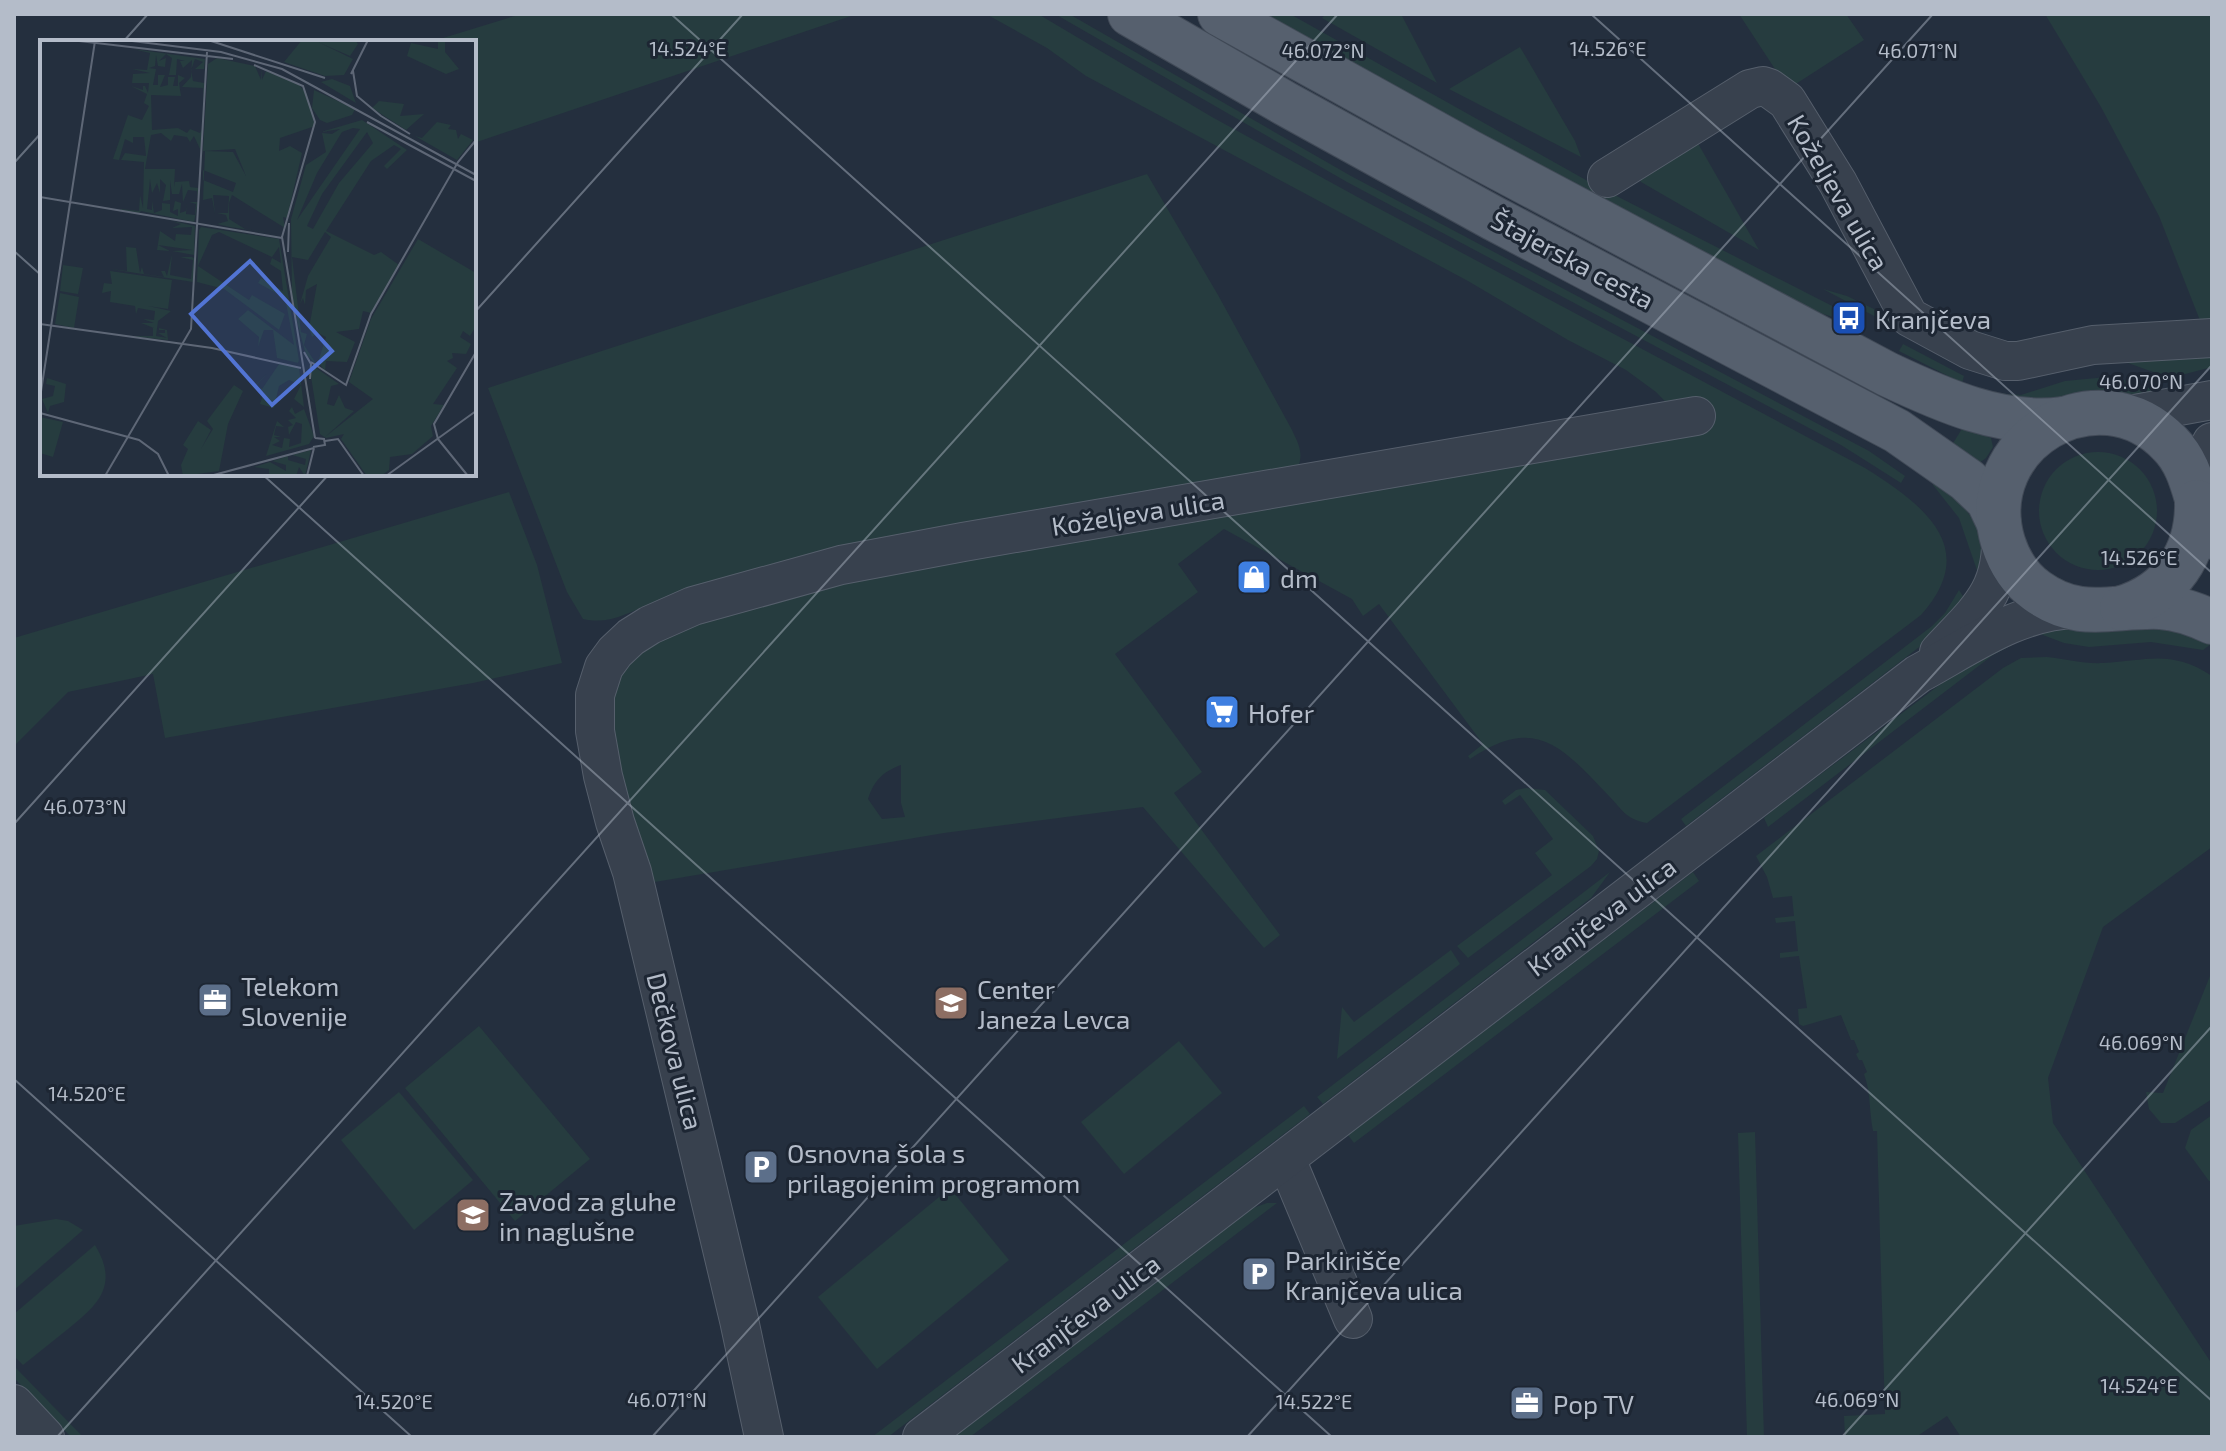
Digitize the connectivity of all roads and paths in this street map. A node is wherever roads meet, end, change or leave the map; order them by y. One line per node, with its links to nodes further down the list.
1 (1130, 14): 11 (main road, Štajerska cesta)
2 (1220, 14): 8 (main road, Štajerska cesta)
3 (1607, 178): 4 (street, Koželjeva ulica)
4 (2212, 338)
5 (2212, 400): 7 (street)
6 (1696, 416): 14 (street, Koželjeva ulica)
7 (2124, 416): 8 (main road, Štajerska cesta); 10 (main road, Štajerska cesta)
8 (2063, 419): 11 (main road, Štajerska cesta)
9 (2212, 442): 10 (street)
10 (2200, 507): 12 (main road)
11 (2000, 527): 12 (main road, Štajerska cesta); 15 (street, Kranjčeva ulica)
12 (2096, 609): 13 (main road, Štajerska cesta); 15 (street, Kranjčeva ulica)
13 (2212, 622)
14 (604, 667): 20 (street, Dečkova ulica)
15 (1918, 674): 16 (street, Kranjčeva ulica)
16 (1286, 1159): 17 (street); 21 (street, Kranjčeva ulica)
17 (1353, 1319)
18 (14, 1404): 19 (street)
19 (45, 1437)
20 (764, 1437)
21 (922, 1437)

